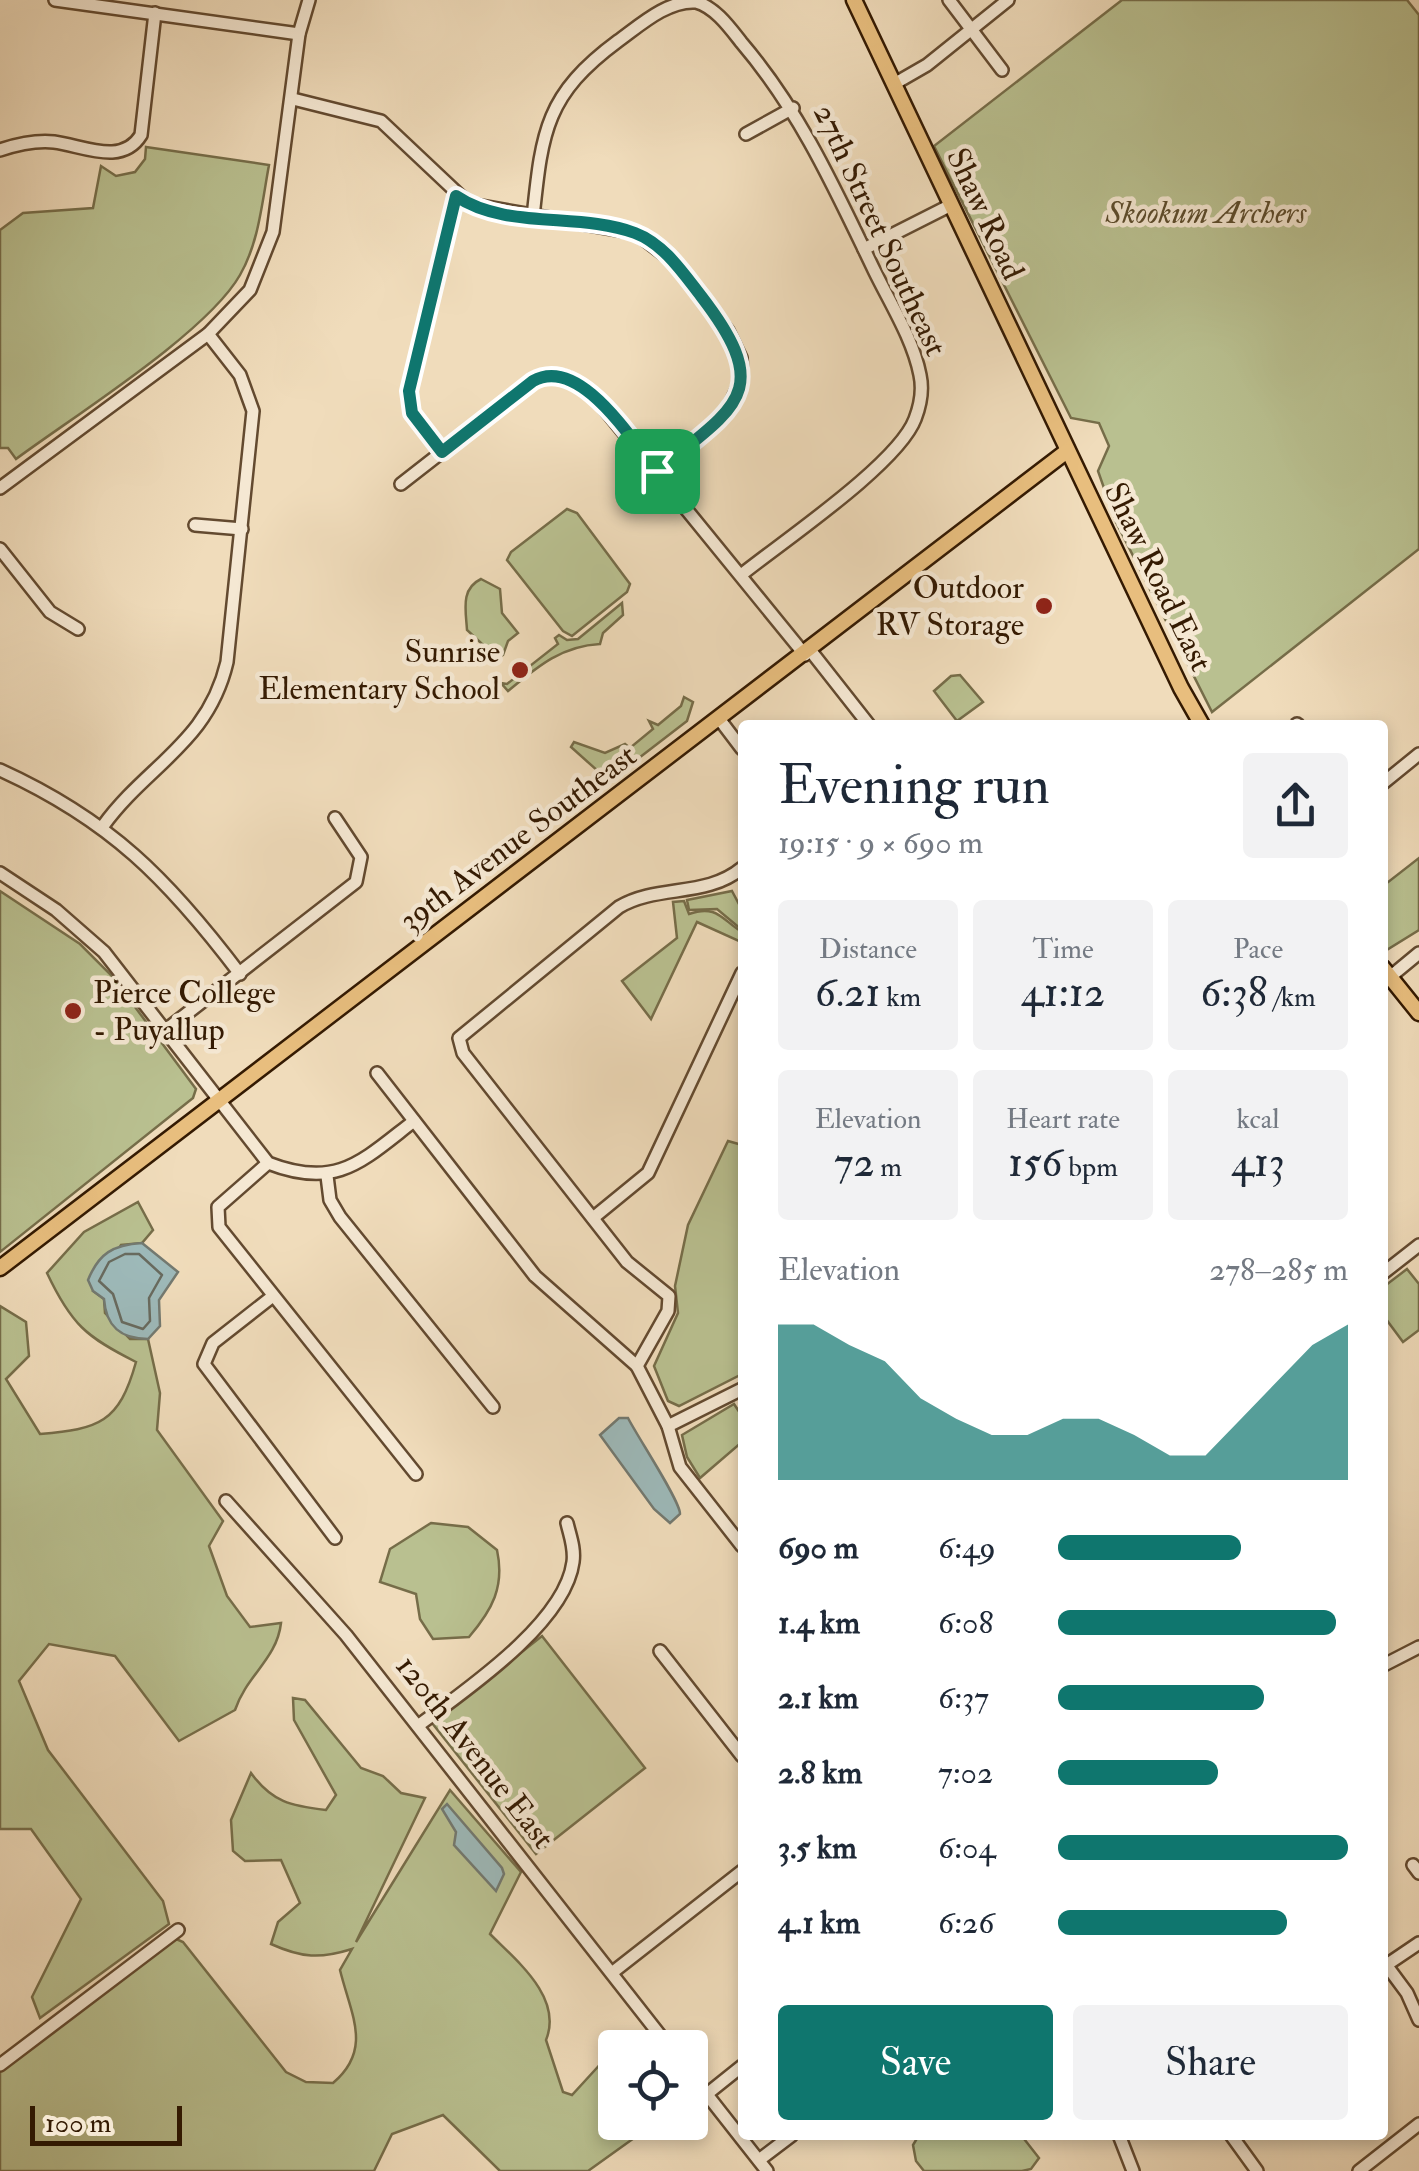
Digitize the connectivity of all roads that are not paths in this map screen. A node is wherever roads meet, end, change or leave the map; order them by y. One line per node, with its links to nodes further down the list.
1 (56, 0): 7 (street)
2 (309, 0): 9 (street)
3 (854, 0): 11 (main road, Shaw Road)
4 (949, 0): 8 (street)
5 (1008, 0): 8 (street)
6 (685, 1): 13 (street, 27th Street Southeast); 18 (street)
7 (155, 13): 9 (street); 15 (street)
8 (970, 30): 10 (street); 11 (street)
9 (299, 34): 12 (street)
10 (1002, 70)
11 (894, 84): 17 (main road, Shaw Road)
12 (293, 99): 16 (street); 20 (street)
13 (792, 108): 14 (street); 19 (street, 27th Street Southeast)
14 (746, 134)
15 (0, 150)
16 (456, 196): 18 (street); 22 (street)
17 (951, 206): 19 (street); 21 (main road, Shaw Road)
18 (534, 217): 23 (street)
19 (864, 249): 29 (street, 27th Street Southeast)
20 (208, 334): 25 (street); 27 (street)
21 (1068, 451): 31 (main road, 39th Avenue Southeast); 34 (main road, Shaw Road East)
22 (442, 452): 23 (street); 24 (street)
23 (657, 471): 29 (street)
24 (402, 484)
25 (0, 488)
26 (195, 525): 27 (street)
27 (242, 529): 40 (street)
28 (0, 549): 30 (street)
29 (741, 575): 31 (street)
30 (78, 629)
31 (808, 652): 32 (main road, 39th Avenue Southeast); 33 (street)
32 (720, 720): 35 (street); 51 (main road, 39th Avenue Southeast)
33 (865, 720)
34 (1196, 720)
35 (738, 745)
36 (1419, 754): 38 (street)
37 (0, 770): 40 (street)
38 (1388, 779)
39 (336, 818): 45 (street)
40 (104, 826): 45 (street)
41 (0, 873): 49 (street)
42 (738, 876): 55 (street)
43 (1419, 954): 44 (street)
44 (1388, 971)
45 (240, 974): 49 (street)
46 (1388, 974): 48 (main road)
47 (738, 982): 55 (street)
48 (1419, 1013)
49 (167, 1029): 51 (street)
50 (377, 1073): 52 (street)
51 (219, 1097): 53 (street); 57 (main road, 39th Avenue Southeast)
52 (414, 1121): 54 (street); 60 (street)
53 (268, 1163): 54 (street); 59 (street)
54 (328, 1176): 62 (street)
55 (593, 1218): 60 (street)
56 (1419, 1245): 58 (street)
57 (0, 1268)
58 (1388, 1269)
59 (272, 1296): 64 (street); 67 (street)
60 (637, 1366): 63 (street)
61 (738, 1391): 63 (street)
62 (492, 1407)
63 (668, 1426): 68 (street)
64 (416, 1474)
65 (226, 1500): 72 (street, 120th Avenue East)
66 (566, 1523): 72 (street)
67 (335, 1538)
68 (738, 1541)
69 (1419, 1647): 71 (street)
70 (660, 1651): 73 (street)
71 (1388, 1663)
72 (419, 1724): 78 (street, 120th Avenue East)
73 (738, 1751)
74 (738, 1875): 78 (street)
75 (178, 1930): 82 (street)
76 (1419, 1943): 77 (street)
77 (1388, 1964)
78 (613, 1972): 81 (street, 120th Avenue East)
79 (1388, 1972): 80 (street)
80 (1419, 2020)
81 (656, 2030)
82 (0, 2065)
83 (738, 2069): 84 (street)
84 (708, 2092)
85 (708, 2097): 87 (street)
86 (1419, 2124): 95 (street)
87 (738, 2134)
88 (742, 2140): 92 (street)
89 (787, 2140): 92 (street)
90 (1121, 2140): 93 (street)
91 (1235, 2140): 94 (street)
92 (763, 2166)
93 (1133, 2171)
94 (1257, 2171)
95 (1360, 2171)

